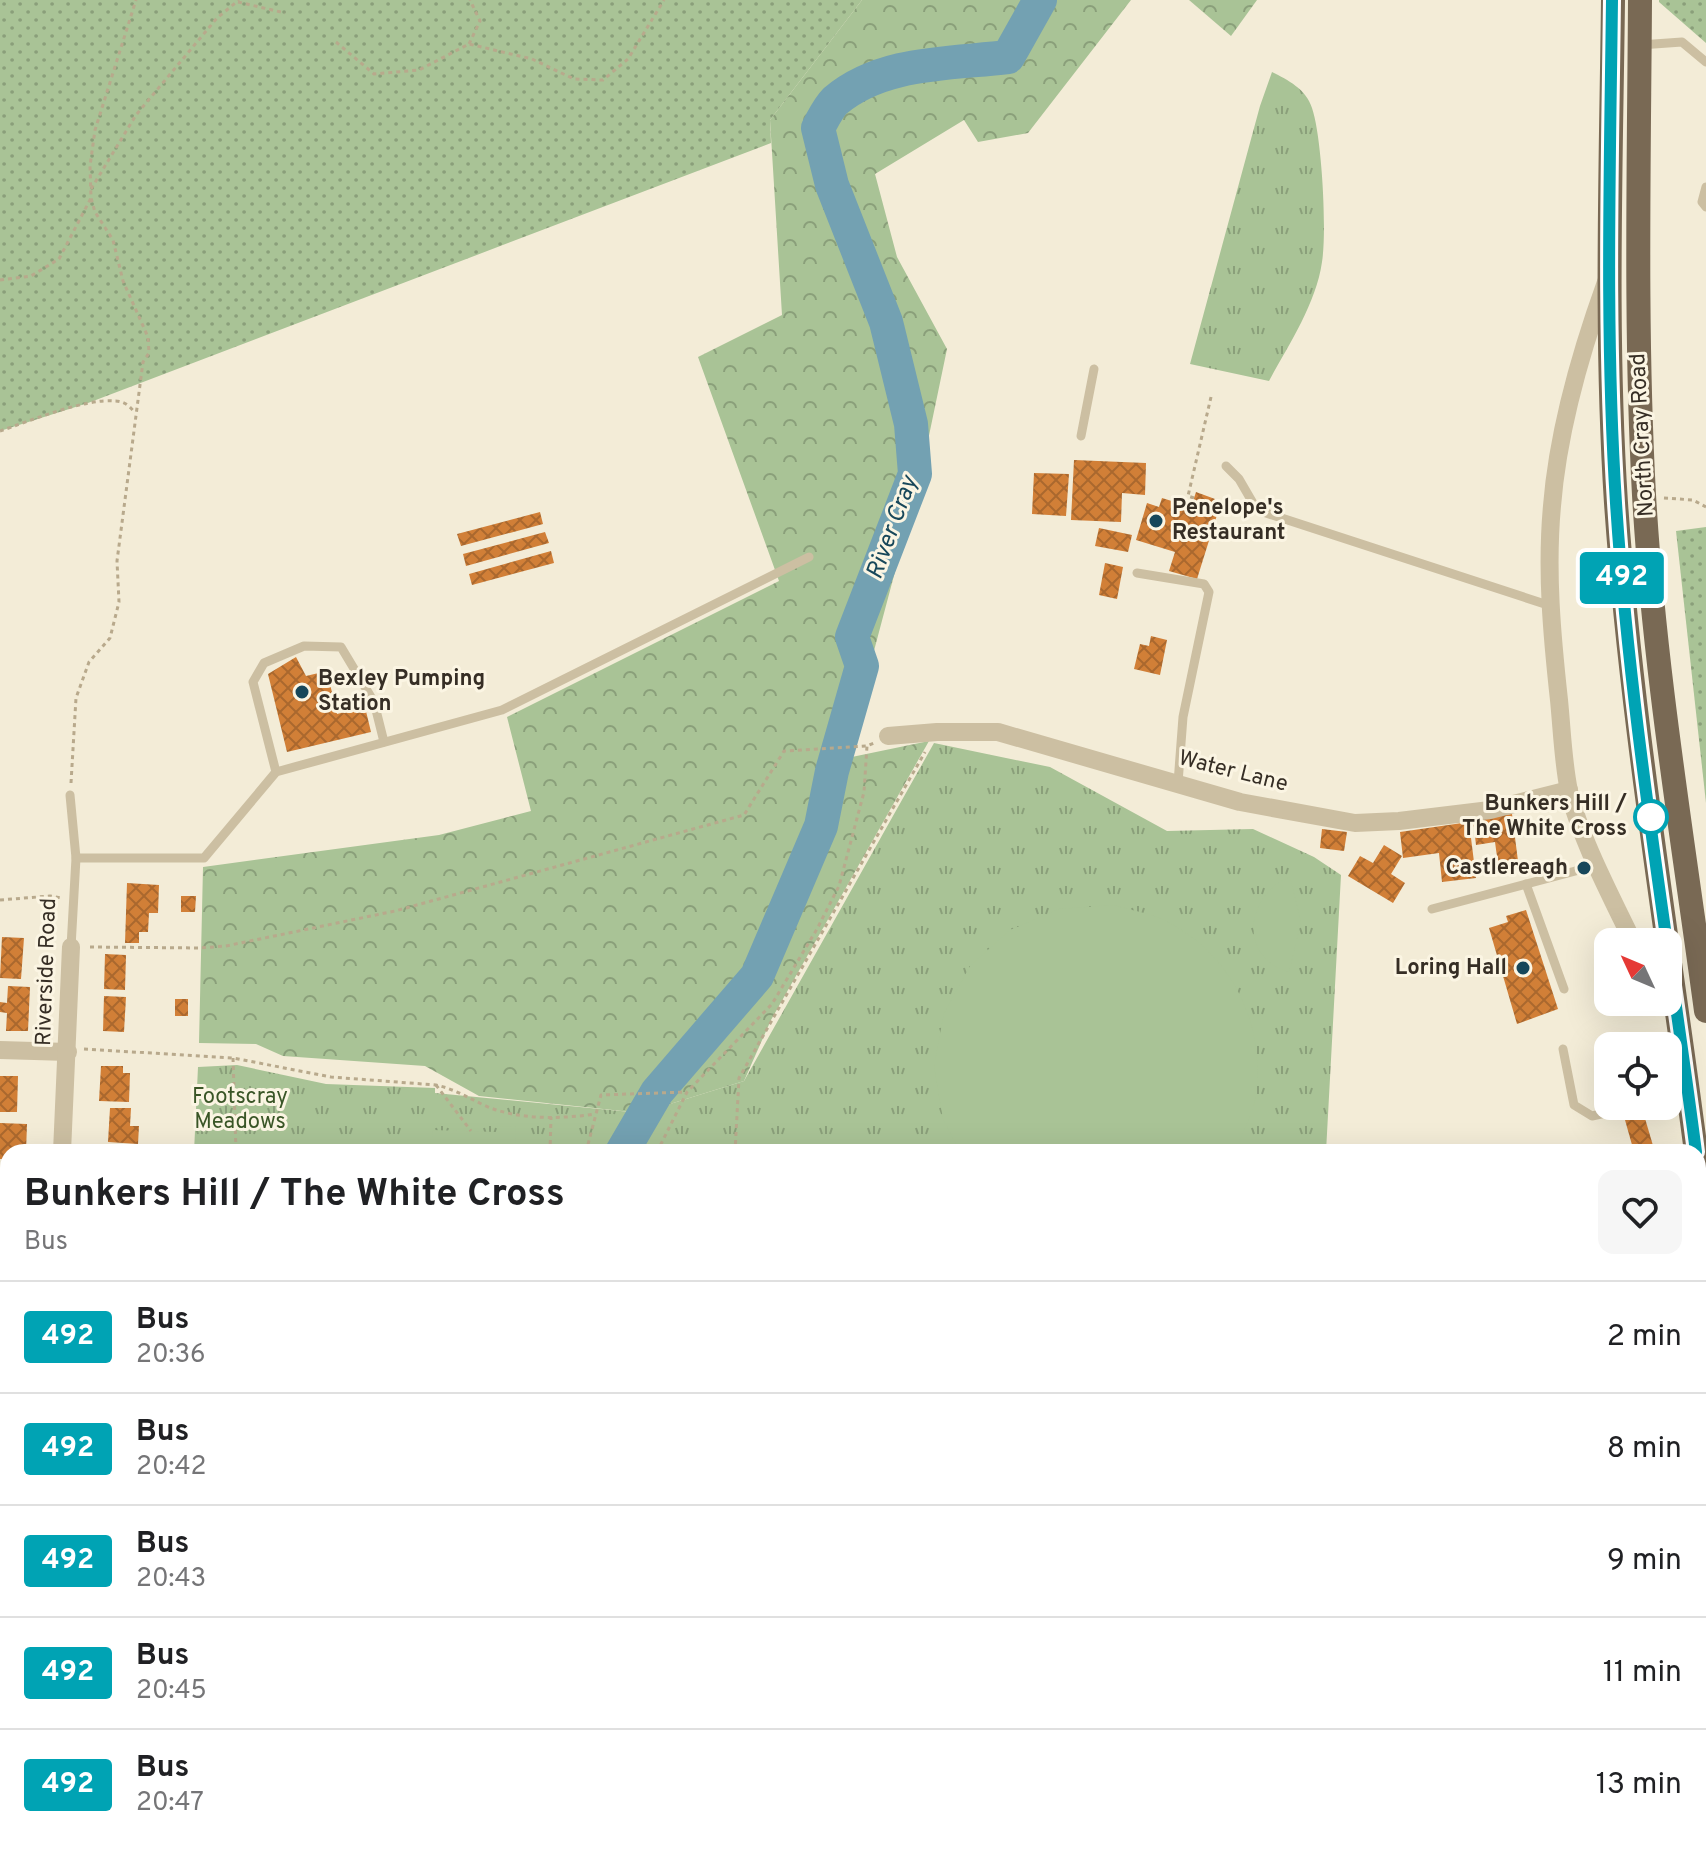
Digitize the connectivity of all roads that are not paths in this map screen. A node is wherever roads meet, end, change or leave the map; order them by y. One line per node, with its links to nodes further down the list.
1 (1613, 0): 7 (main road, North Cray Road)
2 (1640, 0): 3 (main road, North Cray Road)
3 (1640, 45): 4 (lane); 27 (main road, North Cray Road)
4 (1706, 62)
5 (1706, 187): 6 (lane)
6 (1706, 207)
7 (1609, 275): 13 (street); 28 (main road, North Cray Road)
8 (1094, 369): 9 (lane)
9 (1081, 436)
10 (1226, 466): 13 (lane)
11 (809, 557): 15 (lane)
12 (1137, 573): 17 (lane)
13 (1551, 606): 18 (street)
14 (888, 736): 17 (street, Water Lane)
15 (384, 742): 16 (lane); 16 (lane)
16 (276, 772): 20 (lane)
17 (1178, 783): 18 (street, Water Lane)
18 (1569, 790): 21 (street)
19 (70, 795): 20 (lane, Riverside Road)
20 (76, 858): 25 (lane, Riverside Road)
21 (1598, 865): 22 (lane); 24 (street)
22 (1526, 884): 23 (lane); 26 (lane)
23 (1432, 909)
24 (1626, 928)
25 (71, 947): 31 (street, Riverside Road)
26 (1564, 989)
27 (1706, 1011)
28 (1681, 1032)
29 (1563, 1049): 33 (lane)
30 (0, 1050): 31 (street)
31 (68, 1050): 34 (street, Riverside Road)
32 (1682, 1109): 35 (main road, North Cray Road)
33 (1594, 1116)
34 (62, 1144)
35 (1693, 1144)

